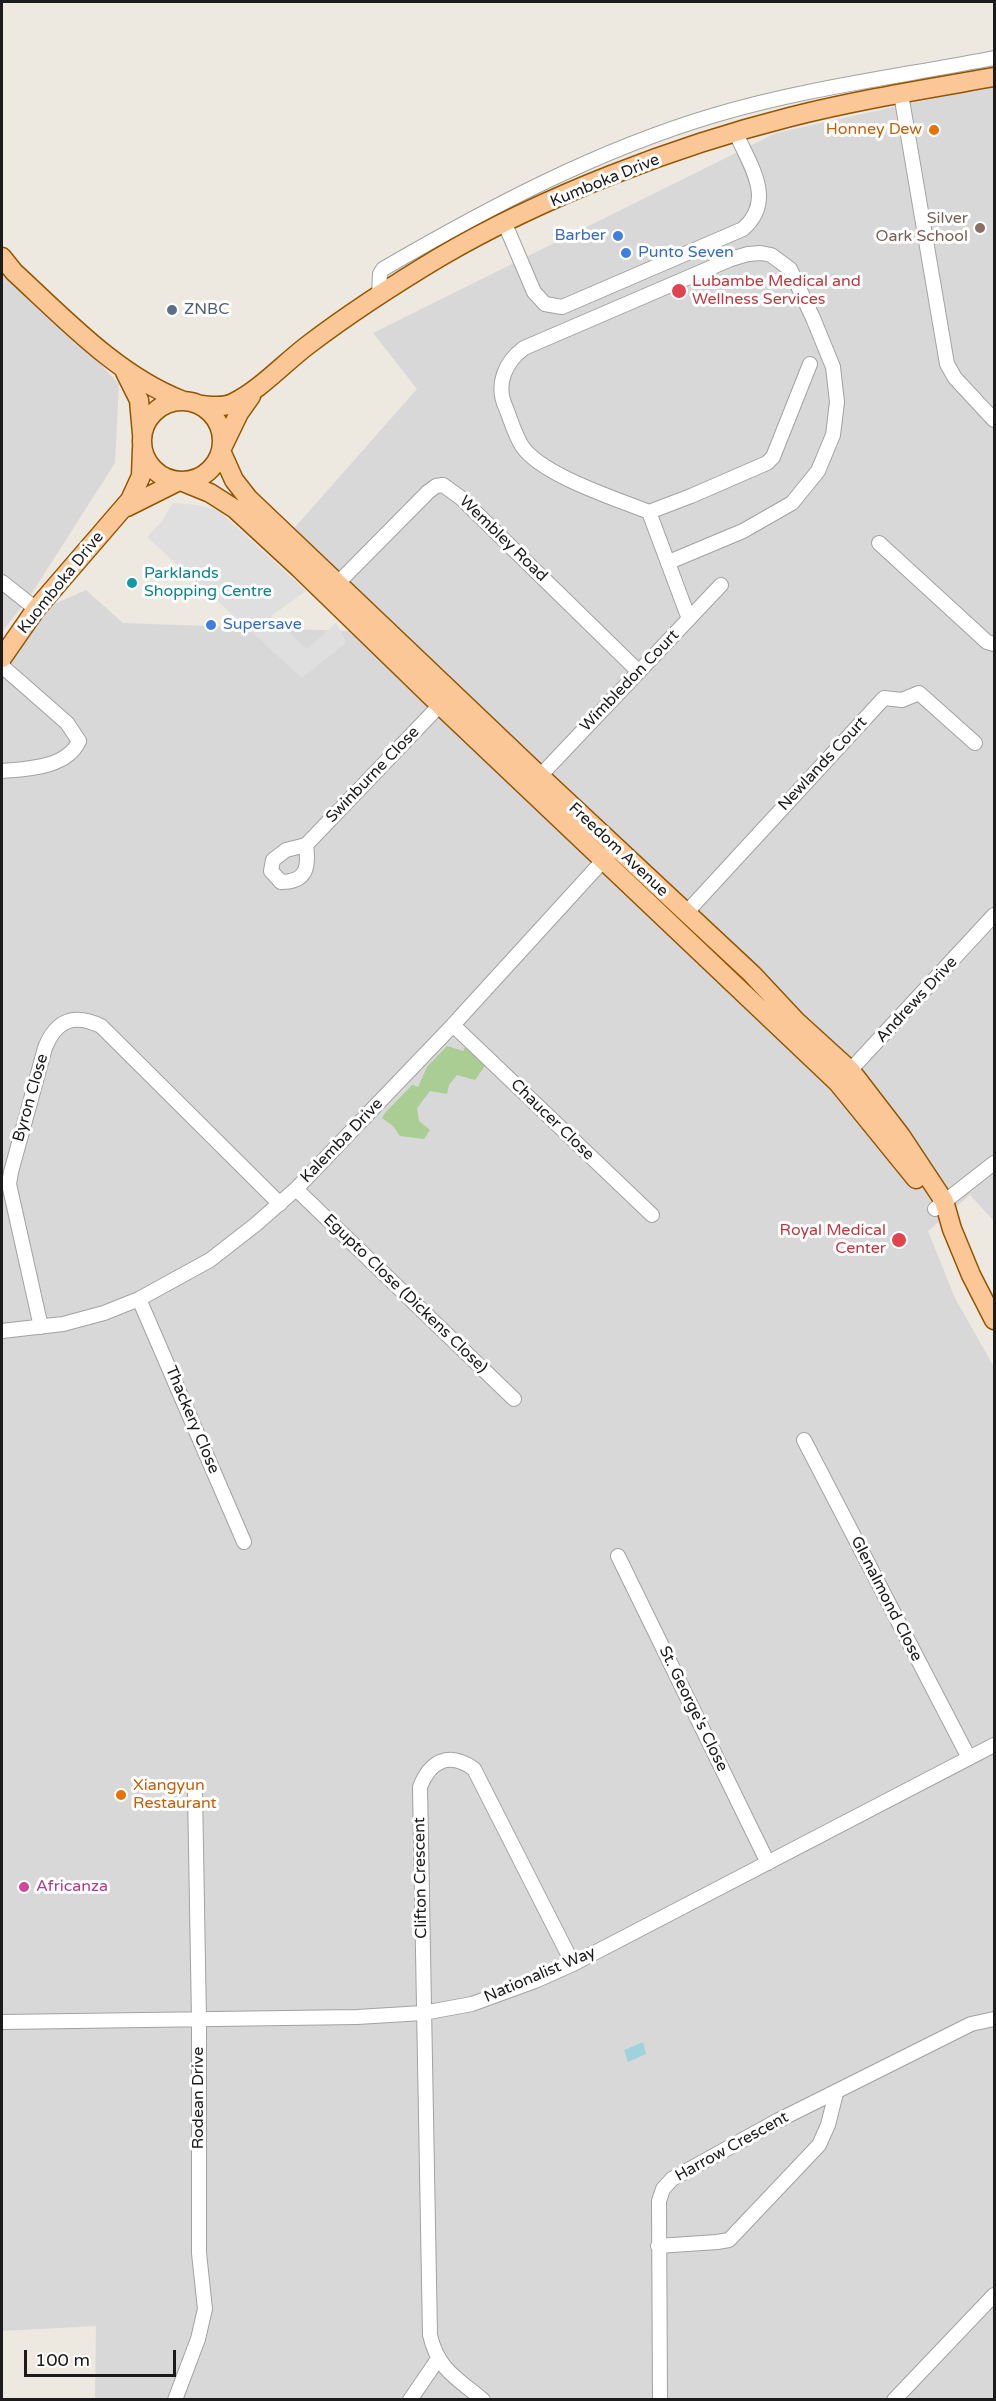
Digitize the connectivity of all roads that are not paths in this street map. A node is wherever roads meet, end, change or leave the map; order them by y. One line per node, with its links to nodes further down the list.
1 (994, 58): 4 (street)
2 (994, 77): 3 (main road, Kumboka Drive)
3 (901, 94): 5 (main road, Kumboka Drive); 18 (street)
4 (787, 98): 5 (street); 8 (street)
5 (790, 117): 6 (main road, Kumboka Drive)
6 (736, 133): 7 (main road, Kumboka Drive); 7 (street)
7 (505, 224): 9 (main road, Kumboka Drive)
8 (454, 228): 9 (street); 12 (street)
9 (463, 245): 12 (main road, Kumboka Drive)
10 (2, 257): 11 (main road)
11 (8, 273): 14 (main road)
12 (379, 295): 15 (main road, Kumboka Drive)
13 (810, 364): 24 (street)
14 (123, 368): 16 (main road); 19 (main road)
15 (259, 385): 17 (main road, Kumboka Drive); 20 (main road, Kumboka Drive)
16 (181, 400): 17 (main road); 19 (main road)
17 (202, 405): 20 (main road)
18 (994, 420)
19 (142, 442): 21 (main road); 23 (main road)
20 (222, 449): 21 (main road); 22 (main road)
21 (180, 482): 22 (main road); 23 (main road)
22 (242, 503): 28 (main road, Freedom Avenue); 31 (main road, Freedom Avenue)
23 (123, 510): 30 (main road, Kuomboka Drive)
24 (649, 512): 26 (street); 26 (street)
25 (879, 543): 33 (street)
26 (669, 562): 32 (street)
27 (2, 582): 30 (street)
28 (338, 583): 34 (main road, Freedom Avenue); 37 (street, Wembley Road)
29 (721, 585): 32 (street, Wimbledon Court)
30 (36, 609): 35 (main road, Kuomboka Drive)
31 (352, 619): 34 (main road); 38 (main road, Freedom Avenue)
32 (689, 619): 37 (street, Wimbledon Court)
33 (994, 644)
34 (408, 650): 41 (main road, Freedom Avenue)
35 (2, 658)
36 (2, 666): 40 (street)
37 (639, 672): 41 (street, Wimbledon Court)
38 (440, 705): 42 (street, Swinburne Close); 43 (main road, Freedom Avenue)
39 (975, 743): 44 (street, Newlands Court)
40 (2, 771)
41 (540, 776): 43 (main road, Freedom Avenue)
42 (306, 845)
43 (609, 853): 44 (main road, Freedom Avenue); 46 (street, Kalemba Drive); 47 (main road, Freedom Avenue)
44 (686, 913): 47 (main road, Freedom Avenue)
45 (994, 915): 47 (street, Andrews Drive)
46 (453, 1025): 49 (street, Kalemba Drive); 52 (street, Chaucer Close)
47 (844, 1077): 51 (main road, Freedom Avenue)
48 (994, 1163): 51 (street)
49 (296, 1189): 50 (street, Kalemba Drive); 57 (street, Egupto Close (Dickens Close))
50 (280, 1204): 53 (street, Kalemba Drive); 55 (street, Byron Close)
51 (940, 1205): 54 (main road, Freedom Avenue)
52 (652, 1215)
53 (139, 1299): 55 (street, Kalemba Drive); 59 (street, Thackery Close)
54 (994, 1320)
55 (41, 1327): 56 (street, Kalemba Drive)
56 (2, 1331)
57 (514, 1399)
58 (804, 1440): 62 (street, Glenalmond Close)
59 (244, 1542)
60 (618, 1556): 64 (street, St. George's Close)
61 (994, 1745): 62 (street, Nationalist Way)
62 (969, 1758): 64 (street, Nationalist Way)
63 (195, 1791): 68 (street, Rodean Drive)
64 (768, 1863): 65 (street, Nationalist Way)
65 (573, 1964): 66 (street, Nationalist Way); 66 (street, Clifton Crescent)
66 (423, 2013): 68 (street, Nationalist Way); 73 (street, Clifton Crescent)
67 (994, 2019): 70 (street, Harrow Crescent)
68 (199, 2020): 69 (street, Nationalist Way); 74 (street, Rodean Drive)
69 (2, 2022)
70 (836, 2093): 71 (street, Harrow Crescent); 71 (street)
71 (658, 2246): 77 (street, Harrow Crescent)
72 (994, 2295): 78 (street)
73 (438, 2359): 75 (street); 76 (street)
74 (175, 2400)
75 (410, 2400)
76 (483, 2400)
77 (660, 2400)
78 (894, 2400)

